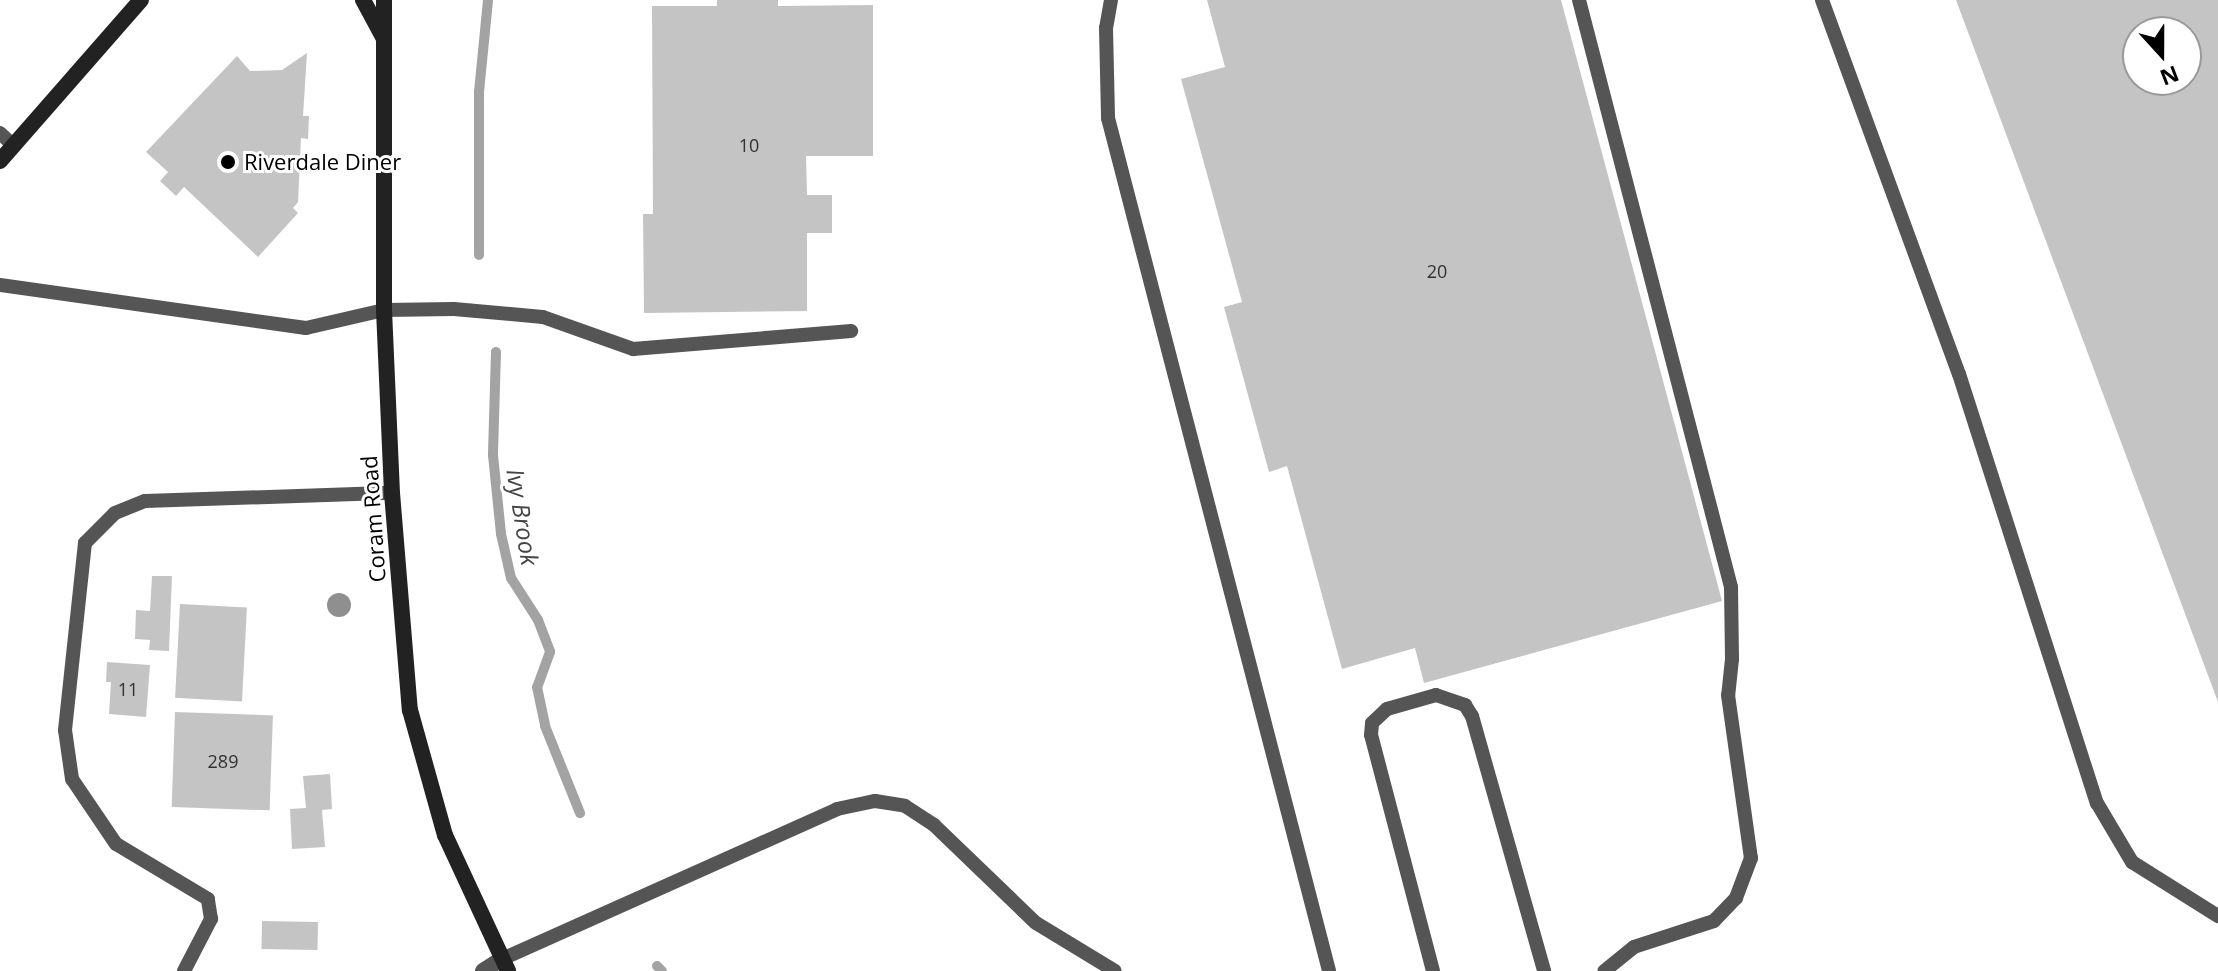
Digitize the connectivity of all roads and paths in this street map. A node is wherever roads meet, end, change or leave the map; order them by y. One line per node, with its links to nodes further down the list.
1 (141, 0): 9 (main road)
2 (363, 0): 7 (main road, Coram Road)
3 (384, 0): 7 (main road, Coram Road)
4 (1111, 0): 20 (lane)
5 (1579, 0): 23 (lane)
6 (1822, 0): 15 (lane)
7 (384, 38): 12 (main road, Coram Road)
8 (0, 133): 9 (lane)
9 (13, 145): 10 (main road)
10 (0, 161)
11 (0, 285): 12 (lane)
12 (384, 310): 13 (lane); 14 (main road, Coram Road)
13 (851, 331)
14 (392, 493): 16 (main road, Coram Road); 17 (lane)
15 (2218, 916)
16 (504, 966): 18 (street); 19 (lane)
17 (184, 971)
18 (483, 971)
19 (1115, 971)
20 (1329, 971)
21 (1433, 971): 22 (lane)
22 (1544, 971)
23 (1604, 971)

